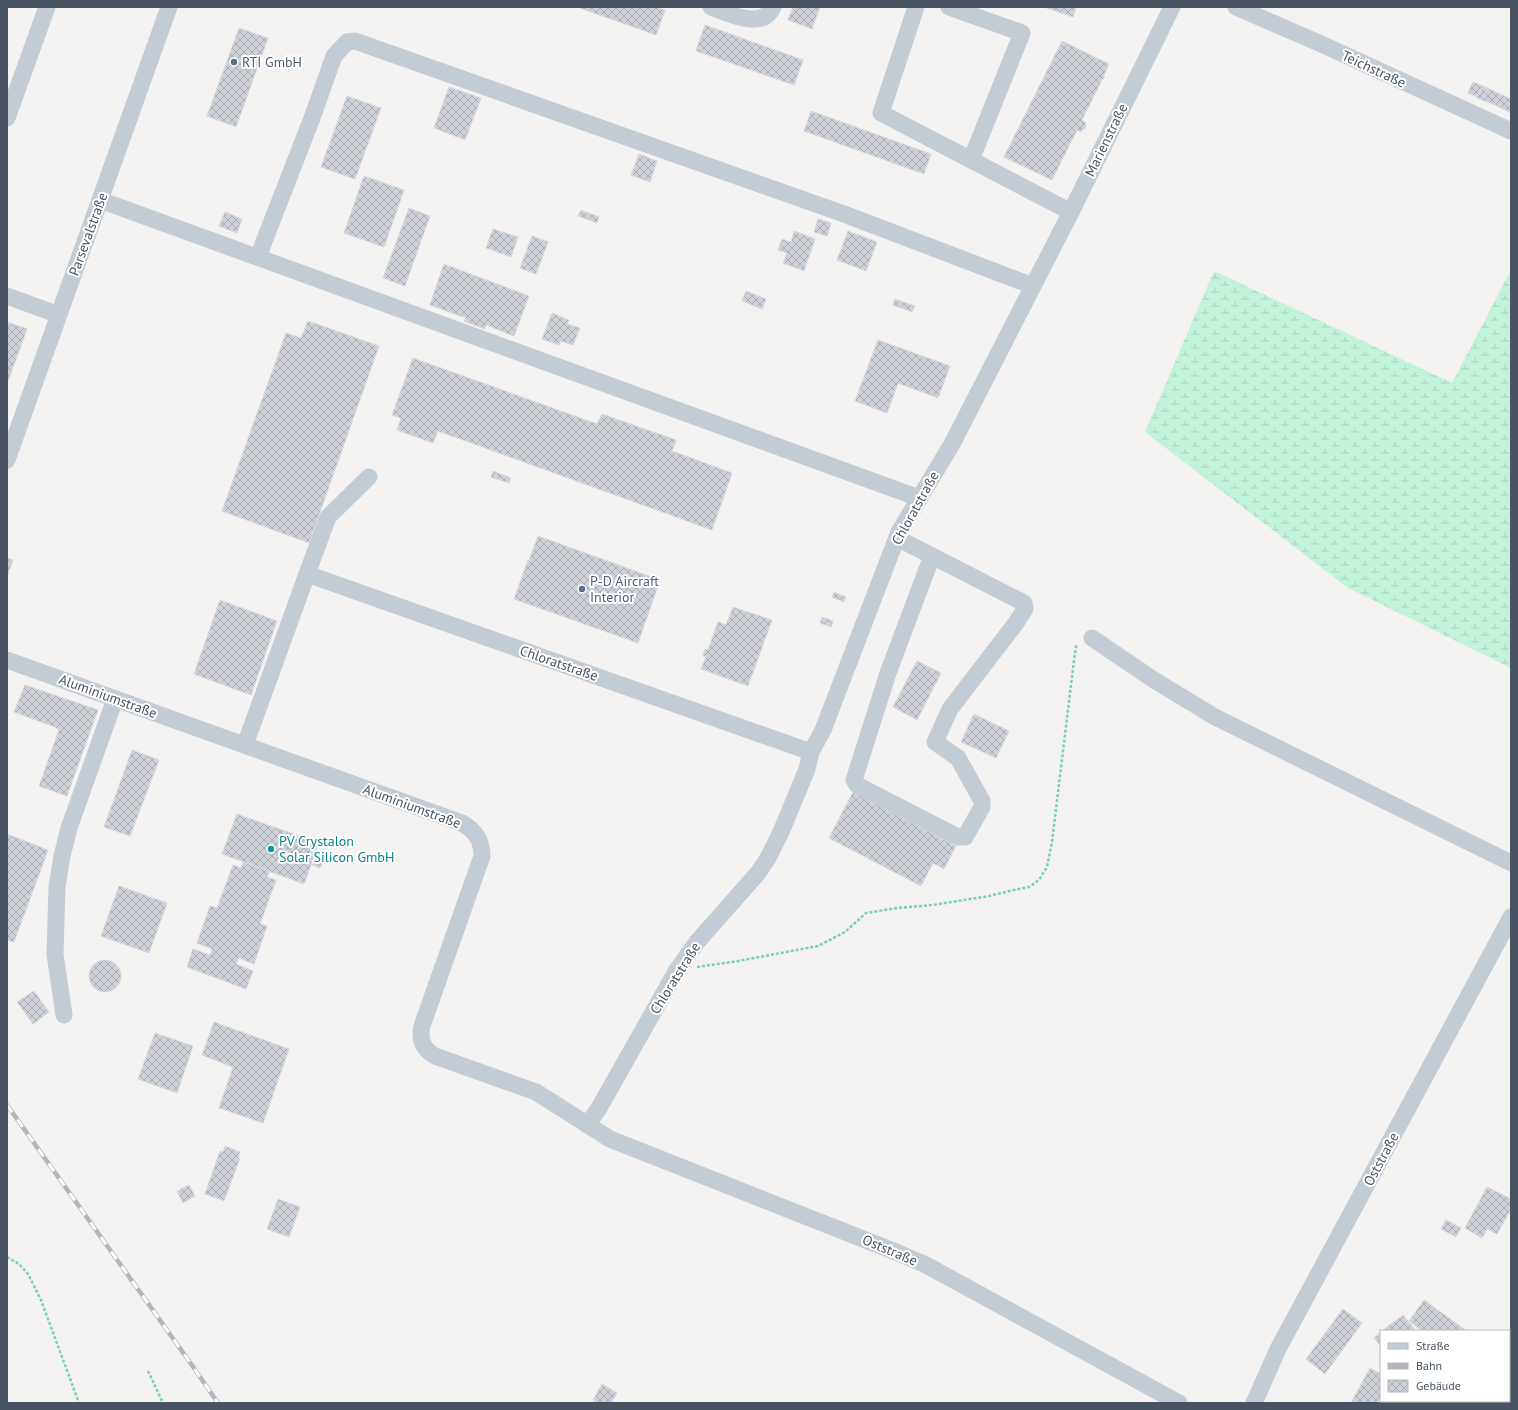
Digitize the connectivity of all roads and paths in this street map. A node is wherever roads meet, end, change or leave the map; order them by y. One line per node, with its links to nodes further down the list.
1 (47, 7): 9 (street)
2 (169, 7): 12 (street, Parsevalstraße)
3 (711, 7): 4 (street)
4 (773, 7)
5 (916, 7): 11 (street)
6 (949, 7): 11 (street)
7 (1172, 7): 13 (street, Marienstraße)
8 (1236, 7): 10 (street, Teichstraße)
9 (7, 118)
10 (1511, 131)
11 (971, 160): 13 (street)
12 (100, 200): 14 (street); 17 (street, Parsevalstraße)
13 (1071, 212): 15 (street, Marienstraße)
14 (258, 257): 15 (street); 20 (street)
15 (1036, 279): 20 (street, Chloratstraße)
16 (7, 296): 17 (street)
17 (59, 315): 18 (street, Parsevalstraße)
18 (7, 460)
19 (369, 477): 23 (street)
20 (919, 498): 21 (street, Chloratstraße)
21 (897, 538): 22 (street); 28 (street, Chloratstraße)
22 (932, 556): 22 (street)
23 (307, 574): 27 (street); 28 (street, Chloratstraße)
24 (1092, 638): 29 (street); 31 (path)
25 (7, 660): 26 (street, Aluminiumstraße)
26 (115, 699): 27 (street, Aluminiumstraße); 32 (street)
27 (245, 746): 33 (street, Aluminiumstraße)
28 (811, 752): 31 (street, Chloratstraße)
29 (1511, 863)
30 (1511, 917): 39 (street, Oststraße)
31 (677, 970): 33 (street, Chloratstraße)
32 (64, 1015)
33 (587, 1125): 38 (street, Oststraße)
34 (7, 1257): 36 (path)
35 (148, 1371): 37 (path)
36 (79, 1403)
37 (163, 1403)
38 (1179, 1403)
39 (1254, 1403)

